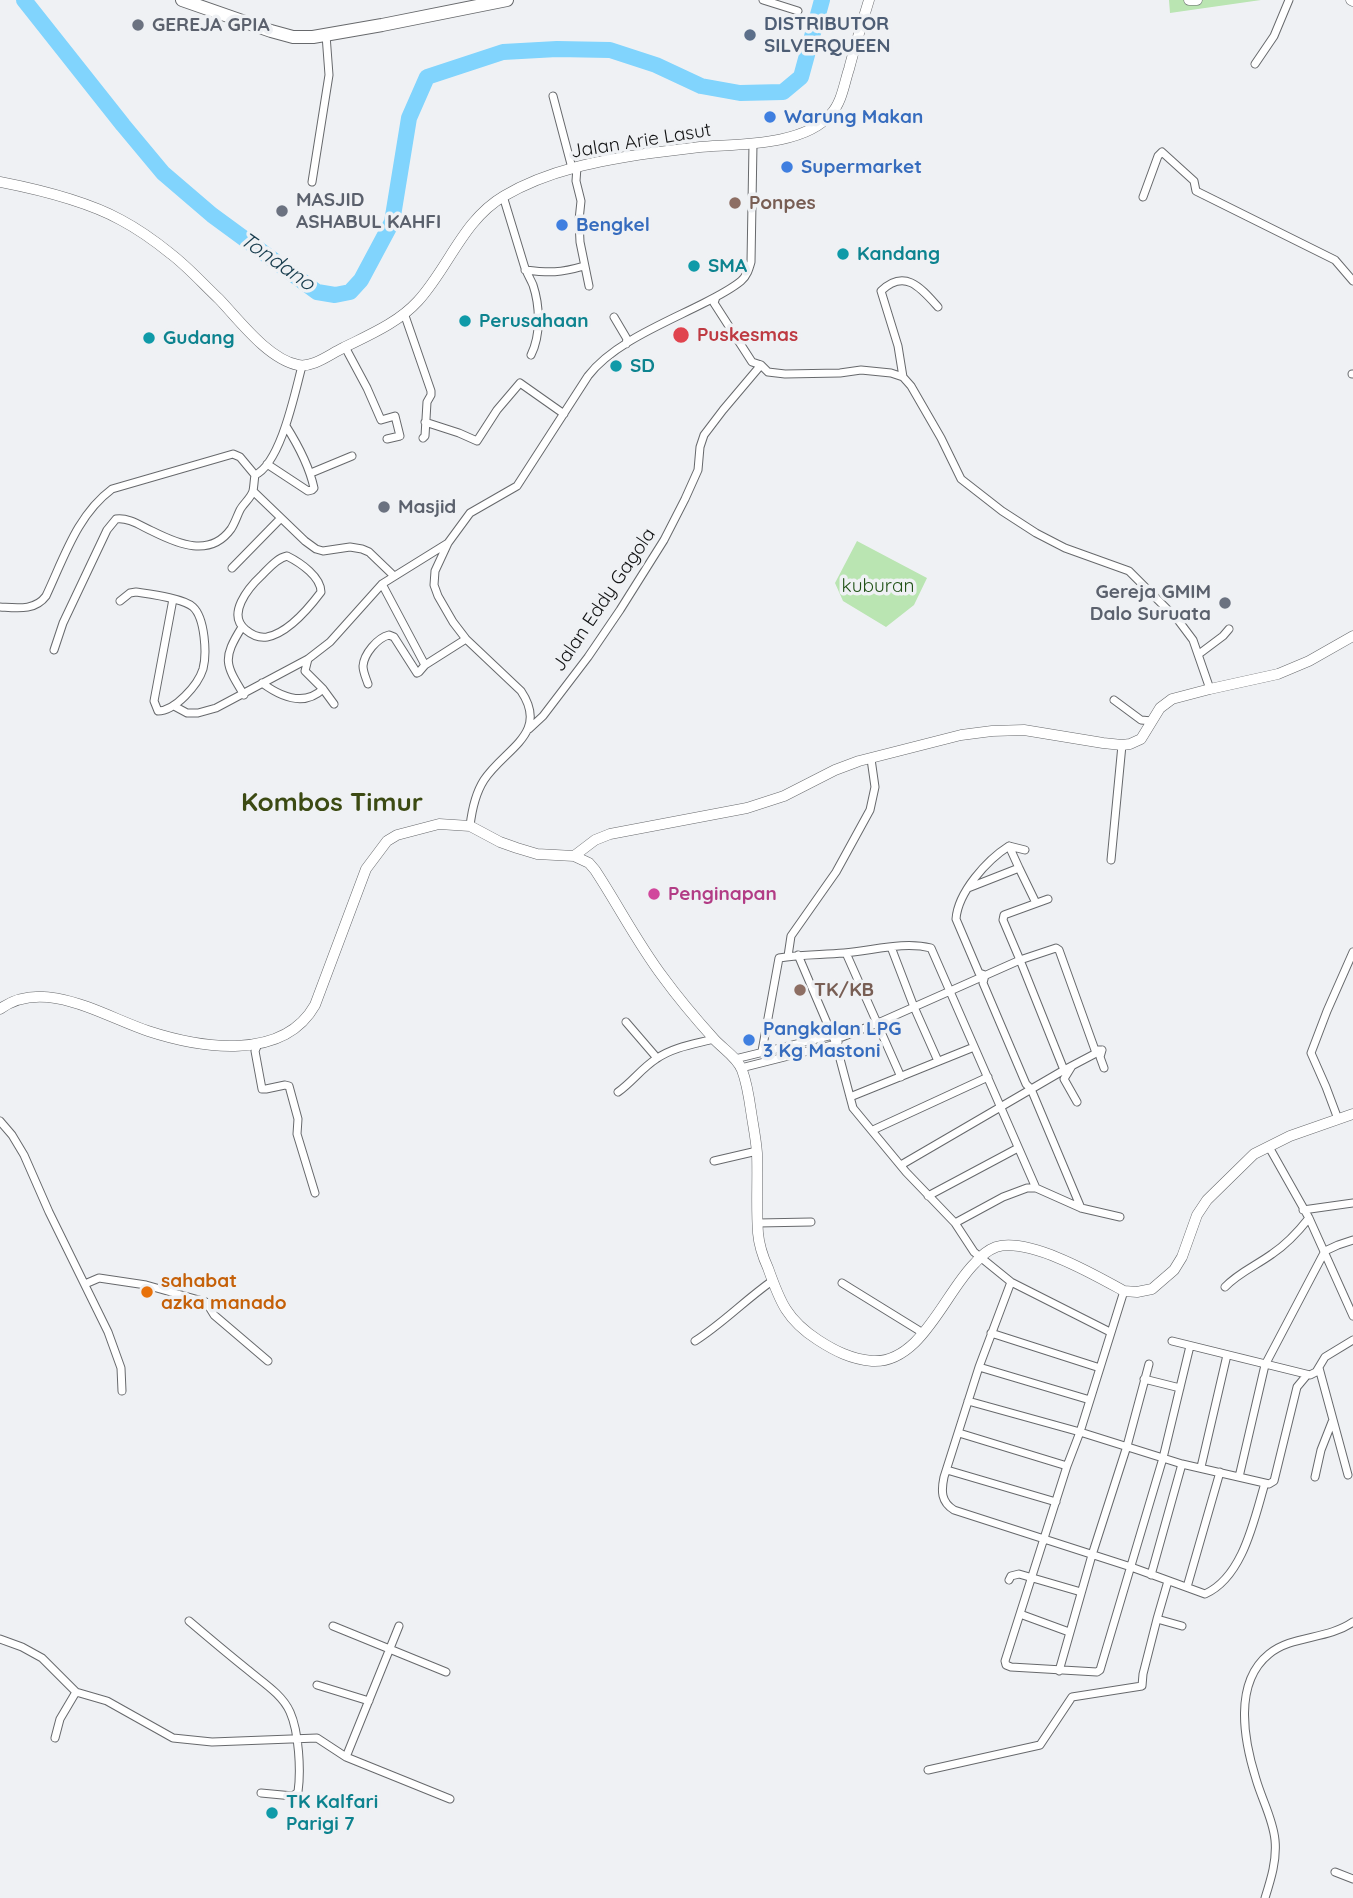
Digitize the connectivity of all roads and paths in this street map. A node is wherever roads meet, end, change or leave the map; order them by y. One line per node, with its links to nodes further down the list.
1 (182, 0): 9 (highway)
2 (507, 0): 9 (highway)
3 (763, 0): 8 (street)
4 (869, 0): 12 (street, Jalan Arie Lasut)
5 (1189, 0): 6 (street)
6 (1197, 0)
7 (1289, 0): 10 (street)
8 (798, 11)
9 (326, 35): 15 (street)
10 (1255, 64)
11 (553, 96): 13 (street)
12 (753, 144): 13 (street, Jalan Arie Lasut); 22 (street)
13 (575, 168): 16 (street, Jalan Arie Lasut); 18 (street)
14 (0, 182): 30 (street)
15 (312, 182)
16 (503, 196): 19 (street); 24 (street, Jalan Arie Lasut)
17 (1143, 197): 20 (street)
18 (584, 267): 19 (street); 21 (street)
19 (525, 270): 28 (street)
20 (1353, 281)
21 (589, 286)
22 (716, 297): 26 (street); 29 (street)
23 (938, 307): 31 (street)
24 (404, 313): 27 (street, Jalan Arie Lasut); 33 (street)
25 (614, 317): 26 (street)
26 (626, 344): 32 (street)
27 (345, 347): 30 (street, Jalan Arie Lasut); 36 (street)
28 (531, 355)
29 (761, 365): 31 (street); 69 (street, Jalan Eddy Gagola)
30 (302, 366): 34 (street)
31 (903, 377): 57 (street)
32 (564, 414): 33 (street); 43 (street)
33 (425, 422): 35 (street)
34 (286, 426): 38 (street); 39 (street)
35 (423, 438)
36 (387, 439)
37 (352, 456): 39 (street)
38 (267, 464): 39 (street); 40 (street)
39 (311, 473)
40 (255, 475): 41 (street); 51 (street)
41 (253, 491): 42 (street); 56 (street)
42 (281, 518): 45 (street); 47 (street)
43 (449, 543): 44 (street); 46 (street)
44 (424, 558): 46 (street); 47 (street)
45 (232, 568)
46 (435, 571): 55 (street)
47 (394, 576): 48 (street)
48 (382, 584): 58 (street); 59 (street)
49 (173, 599): 50 (street); 67 (street); 67 (street)
50 (120, 601)
51 (0, 607)
52 (242, 627): 52 (street); 64 (street)
53 (1228, 629): 57 (street)
54 (1353, 636): 63 (street)
55 (466, 639): 59 (street); 69 (street)
56 (54, 650)
57 (1199, 654): 63 (street)
58 (308, 659): 60 (street); 62 (street)
59 (425, 665): 61 (street)
60 (262, 683): 62 (street); 64 (street)
61 (368, 684)
62 (323, 689): 66 (street)
63 (1210, 689): 68 (street)
64 (244, 695): 67 (street)
65 (1114, 700): 68 (street)
66 (334, 704)
67 (174, 706)
68 (1152, 721): 70 (street)
69 (529, 729): 72 (street, Jalan Eddy Gagola)
70 (1122, 745): 71 (street); 76 (street)
71 (870, 759): 75 (street); 85 (street)
72 (470, 826): 75 (street); 96 (street)
73 (1009, 846): 74 (street); 77 (street); 78 (street)
74 (1025, 850)
75 (574, 856): 95 (street)
76 (1111, 860)
77 (1019, 868): 78 (street); 80 (street)
78 (968, 888): 87 (street)
79 (1048, 899): 80 (street)
80 (1036, 903): 86 (street)
81 (891, 947): 83 (street); 88 (street); 89 (street)
82 (1353, 952): 118 (street)
83 (846, 953): 84 (street); 92 (street)
84 (798, 955): 85 (street); 93 (street)
85 (788, 956): 101 (street)
86 (1020, 960): 87 (street); 100 (street); 109 (street)
87 (985, 975): 88 (street); 112 (street)
88 (950, 990): 89 (street); 99 (street)
89 (914, 1007): 92 (street); 105 (street)
90 (0, 1009): 96 (street)
91 (626, 1022): 103 (street)
92 (878, 1023): 94 (street); 110 (street)
93 (833, 1035): 94 (street); 97 (street); 98 (street)
94 (842, 1037): 97 (street)
95 (715, 1039): 103 (street); 104 (street)
96 (258, 1044): 127 (street)
97 (836, 1044): 102 (street); 114 (street)
98 (789, 1045): 101 (street); 102 (street)
99 (974, 1047): 105 (street); 111 (street)
100 (1102, 1050): 106 (street); 107 (street)
101 (762, 1051): 104 (street)
102 (793, 1055): 108 (street)
103 (657, 1058): 113 (street)
104 (735, 1059): 108 (street)
105 (938, 1061): 110 (street)
106 (1072, 1065): 109 (street); 115 (street)
107 (1104, 1068)
108 (741, 1069): 123 (street)
109 (1064, 1070): 112 (street)
110 (901, 1077): 114 (street)
111 (988, 1077): 116 (street); 120 (street)
112 (1031, 1089): 116 (street); 130 (street)
113 (618, 1092)
114 (850, 1097): 120 (street)
115 (1077, 1102)
116 (1001, 1108): 121 (street); 125 (street)
117 (1353, 1114): 118 (street)
118 (1338, 1119): 122 (street)
119 (0, 1121): 143 (street)
120 (873, 1130): 125 (street)
121 (1018, 1147): 126 (street); 128 (street)
122 (1269, 1147): 131 (street); 145 (street)
123 (757, 1151): 124 (street); 135 (street)
124 (714, 1161)
125 (901, 1166): 128 (street)
126 (1036, 1188): 130 (street); 136 (street)
127 (315, 1193)
128 (928, 1196): 136 (street)
129 (1353, 1203): 131 (street)
130 (1081, 1208): 132 (street)
131 (1303, 1210): 133 (street)
132 (1120, 1217)
133 (1309, 1218): 138 (street); 144 (street)
134 (811, 1222): 135 (street)
135 (758, 1223): 140 (street)
136 (955, 1223): 139 (street)
137 (1353, 1240): 138 (street)
138 (1325, 1251): 146 (street); 157 (street)
139 (981, 1256): 141 (street); 145 (street); 149 (street)
140 (772, 1281): 149 (street); 151 (street)
141 (1011, 1282): 147 (street); 148 (street)
142 (842, 1283): 149 (street)
143 (85, 1284): 155 (street); 164 (street)
144 (1225, 1287)
145 (1124, 1291): 147 (street)
146 (1353, 1316)
147 (1110, 1332): 159 (street)
148 (991, 1333): 158 (street); 159 (street)
149 (923, 1334)
150 (1353, 1340): 160 (street)
151 (695, 1341)
152 (1171, 1341): 153 (street)
153 (1190, 1346): 154 (street); 163 (street)
154 (1227, 1355): 157 (street); 174 (street)
155 (268, 1361)
156 (1149, 1364): 162 (street)
157 (1265, 1365): 161 (street); 178 (street)
158 (979, 1367): 165 (street); 166 (street)
159 (1100, 1368): 165 (street)
160 (1318, 1368): 161 (street); 167 (street)
161 (1307, 1374): 180 (street)
162 (1144, 1379): 163 (street); 170 (street)
163 (1180, 1388): 171 (street)
164 (122, 1391)
165 (1090, 1400): 168 (street)
166 (968, 1401): 168 (street); 169 (street)
167 (1332, 1421): 177 (street); 179 (street)
168 (1080, 1432): 170 (street); 173 (street)
169 (959, 1433): 173 (street); 175 (street)
170 (1127, 1446): 171 (street); 183 (street)
171 (1163, 1458): 172 (street); 184 (street)
172 (1182, 1464): 174 (street); 185 (street)
173 (1067, 1466): 181 (street)
174 (1201, 1468): 176 (street)
175 (947, 1470): 181 (street); 182 (street)
176 (1220, 1472): 178 (street); 189 (street)
177 (1348, 1475)
178 (1239, 1477): 180 (street)
179 (1315, 1477)
180 (1265, 1483): 189 (street)
181 (1056, 1502): 182 (street)
182 (1044, 1539): 183 (street); 186 (street)
183 (1092, 1555): 184 (street); 190 (street)
184 (1131, 1567): 185 (street); 201 (street)
185 (1151, 1575): 188 (street)
186 (1032, 1577): 187 (street); 190 (street); 191 (street)
187 (1009, 1580)
188 (1168, 1581): 189 (street); 192 (street)
189 (1187, 1587)
190 (1081, 1592): 198 (street)
191 (1020, 1614): 198 (street); 201 (street)
192 (1157, 1619): 197 (street); 209 (street)
193 (189, 1621): 207 (street)
194 (1353, 1622): 214 (street)
195 (332, 1626): 200 (street)
196 (399, 1626): 200 (street)
197 (1182, 1626)
198 (1069, 1632): 201 (street)
199 (0, 1639): 204 (street)
200 (389, 1650): 202 (street); 205 (street)
201 (1059, 1671)
202 (446, 1672)
203 (317, 1685): 205 (street)
204 (76, 1692): 206 (street); 207 (street)
205 (369, 1701): 208 (street)
206 (55, 1738)
207 (296, 1738): 208 (street); 210 (street)
208 (346, 1757): 211 (street)
209 (928, 1770)
210 (261, 1793)
211 (450, 1799)
212 (1335, 1872): 213 (street)
213 (1353, 1879)
214 (1265, 1898)

